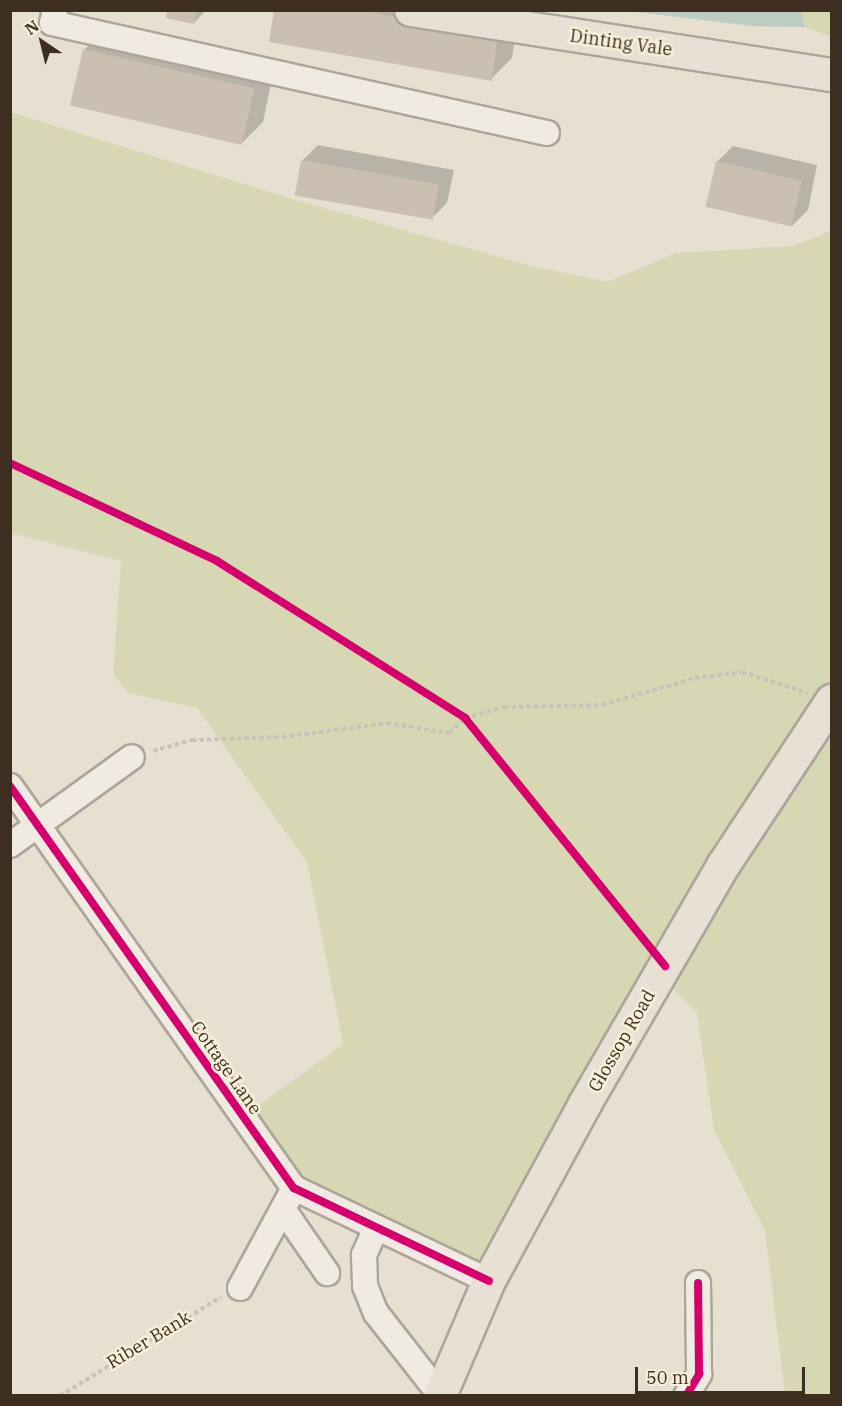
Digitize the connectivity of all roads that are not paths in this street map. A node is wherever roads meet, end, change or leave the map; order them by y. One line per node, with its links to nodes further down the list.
1 (55, 10): 4 (street)
2 (411, 10): 3 (main road, Dinting Vale)
3 (831, 75)
4 (547, 133)
5 (831, 702): 13 (main road, Glossop Road)
6 (132, 757): 8 (street)
7 (10, 786): 8 (street, Cottage Lane)
8 (39, 824): 9 (street); 10 (street, Cottage Lane)
9 (10, 845)
10 (288, 1198): 11 (street, Cottage Lane); 12 (street, Cottage Lane); 15 (street)
11 (375, 1228): 13 (street, Cottage Lane); 16 (street)
12 (327, 1273)
13 (489, 1281): 16 (main road, Glossop Road)
14 (698, 1282): 17 (street)
15 (240, 1288)
16 (441, 1395)
17 (686, 1395)

